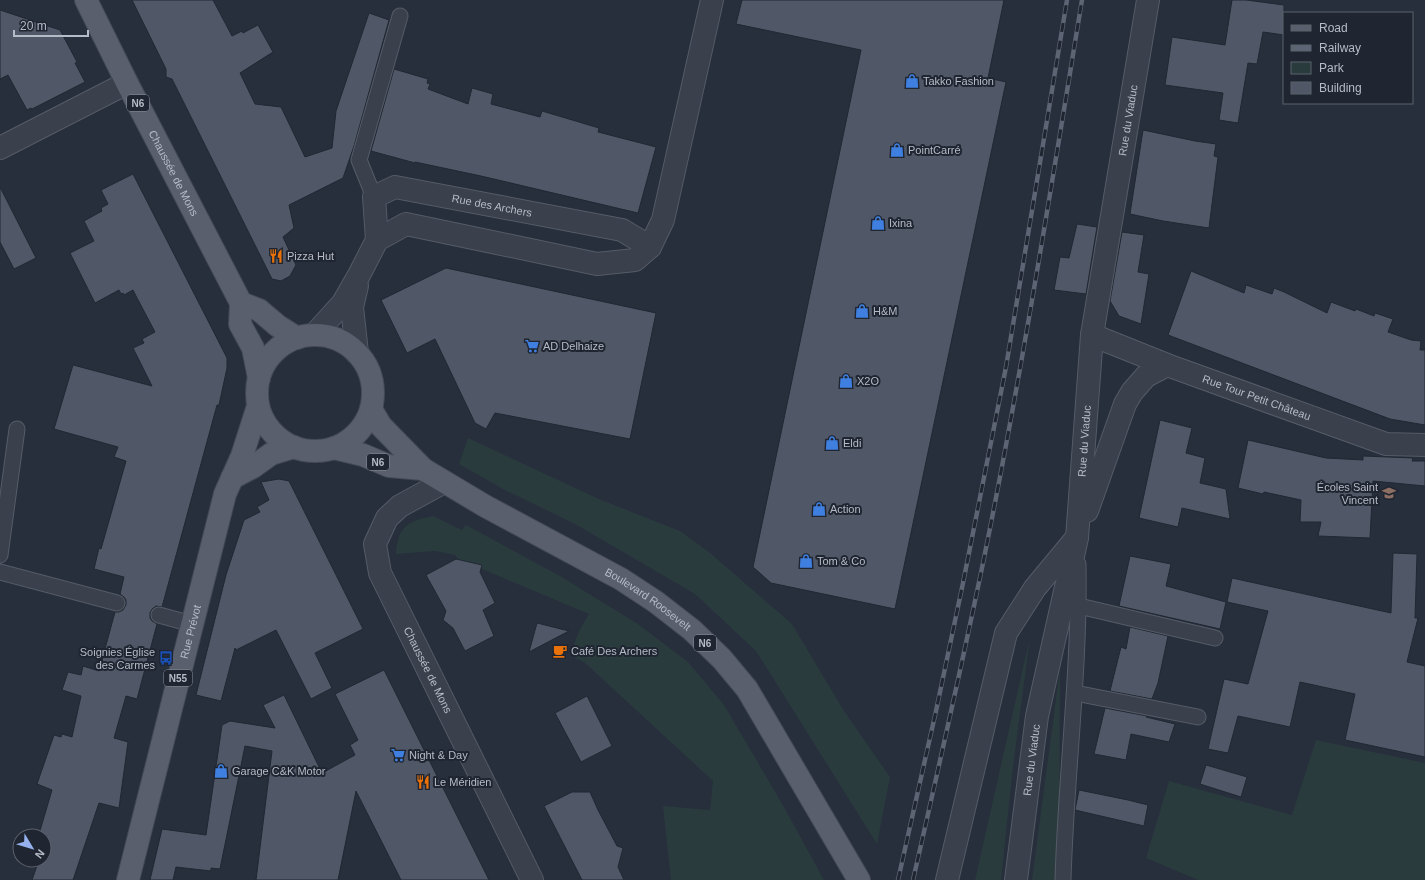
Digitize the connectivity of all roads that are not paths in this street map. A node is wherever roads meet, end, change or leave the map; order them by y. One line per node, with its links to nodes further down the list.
1 (86, 0): 5 (main road, Chaussée de Mons / N6)
2 (712, 0): 9 (street)
3 (1148, 0): 12 (street, Rue du Viaduc)
4 (400, 16): 7 (lane)
5 (127, 83): 6 (street); 11 (main road, Chaussée de Mons / N6)
6 (0, 148)
7 (374, 196): 8 (street); 9 (street, Rue des Archers)
8 (377, 240): 9 (street); 10 (street)
9 (650, 247)
10 (359, 276): 13 (street); 14 (street)
11 (241, 303): 13 (main road); 16 (main road)
12 (1092, 335): 15 (street, Rue Tour Petit Château); 26 (street, Rue du Viaduc)
13 (305, 336): 14 (main road); 16 (main road)
14 (357, 353): 18 (main road)
15 (1168, 365): 20 (street, Rue Tour Petit Château); 26 (street)
16 (259, 378): 17 (main road)
17 (258, 406): 21 (main road); 24 (main road, Rue Prévot)
18 (371, 409): 22 (main road); 23 (main road, Boulevard Roosevelt / N6)
19 (17, 429): 27 (lane)
20 (1425, 445)
21 (294, 448): 22 (main road); 24 (main road)
22 (334, 448): 23 (main road, Boulevard Roosevelt / N6)
23 (423, 469): 25 (main road, Boulevard Roosevelt / N6)
24 (232, 478): 32 (main road, Rue Prévot / N55)
25 (444, 482): 37 (street, Chaussée de Mons); 38 (main road, Boulevard Roosevelt / N6)
26 (1077, 538): 30 (lane); 39 (street); 40 (street, Rue du Viaduc)
27 (0, 555)
28 (0, 572): 29 (lane)
29 (117, 603)
30 (1079, 606): 33 (lane); 34 (lane)
31 (160, 615): 32 (lane)
32 (192, 624): 36 (main road, Rue Prévot / N55)
33 (1215, 638)
34 (1075, 693): 35 (lane); 41 (lane)
35 (1198, 717)
36 (128, 880)
37 (532, 880)
38 (859, 880)
39 (947, 880)
40 (1016, 880)
41 (1062, 880)

